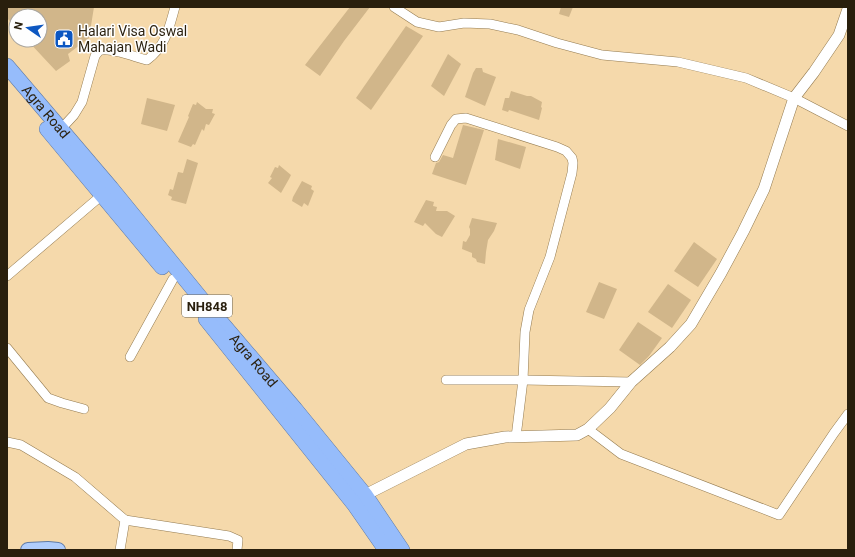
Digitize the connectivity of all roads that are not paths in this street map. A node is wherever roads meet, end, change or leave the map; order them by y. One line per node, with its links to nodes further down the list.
1 (175, 7): 8 (street)
2 (394, 7): 6 (street)
3 (848, 9): 6 (street)
4 (7, 66): 8 (highway, Agra Road / NH848)
5 (7, 80): 10 (highway, Agra Road / NH848)
6 (794, 98): 7 (street); 17 (street)
7 (848, 126)
8 (61, 129): 23 (highway, Agra Road / NH848)
9 (435, 157): 16 (street)
10 (102, 195): 11 (street); 12 (highway, Agra Road / NH848)
11 (7, 276)
12 (173, 279): 14 (street); 23 (highway, Agra Road / NH848)
13 (7, 348): 18 (street)
14 (130, 358)
15 (446, 380): 16 (street)
16 (523, 380): 17 (street); 21 (street)
17 (631, 382): 20 (street)
18 (84, 409)
19 (848, 414): 20 (street)
20 (588, 429): 21 (street)
21 (516, 437): 23 (street)
22 (7, 442): 24 (street)
23 (360, 500): 29 (highway, Agra Road / NH848); 30 (highway, Agra Road / NH848)
24 (125, 520): 27 (street); 28 (street)
25 (28, 550): 26 (main road)
26 (51, 550)
27 (120, 550)
28 (237, 550)
29 (386, 550)
30 (402, 550)

